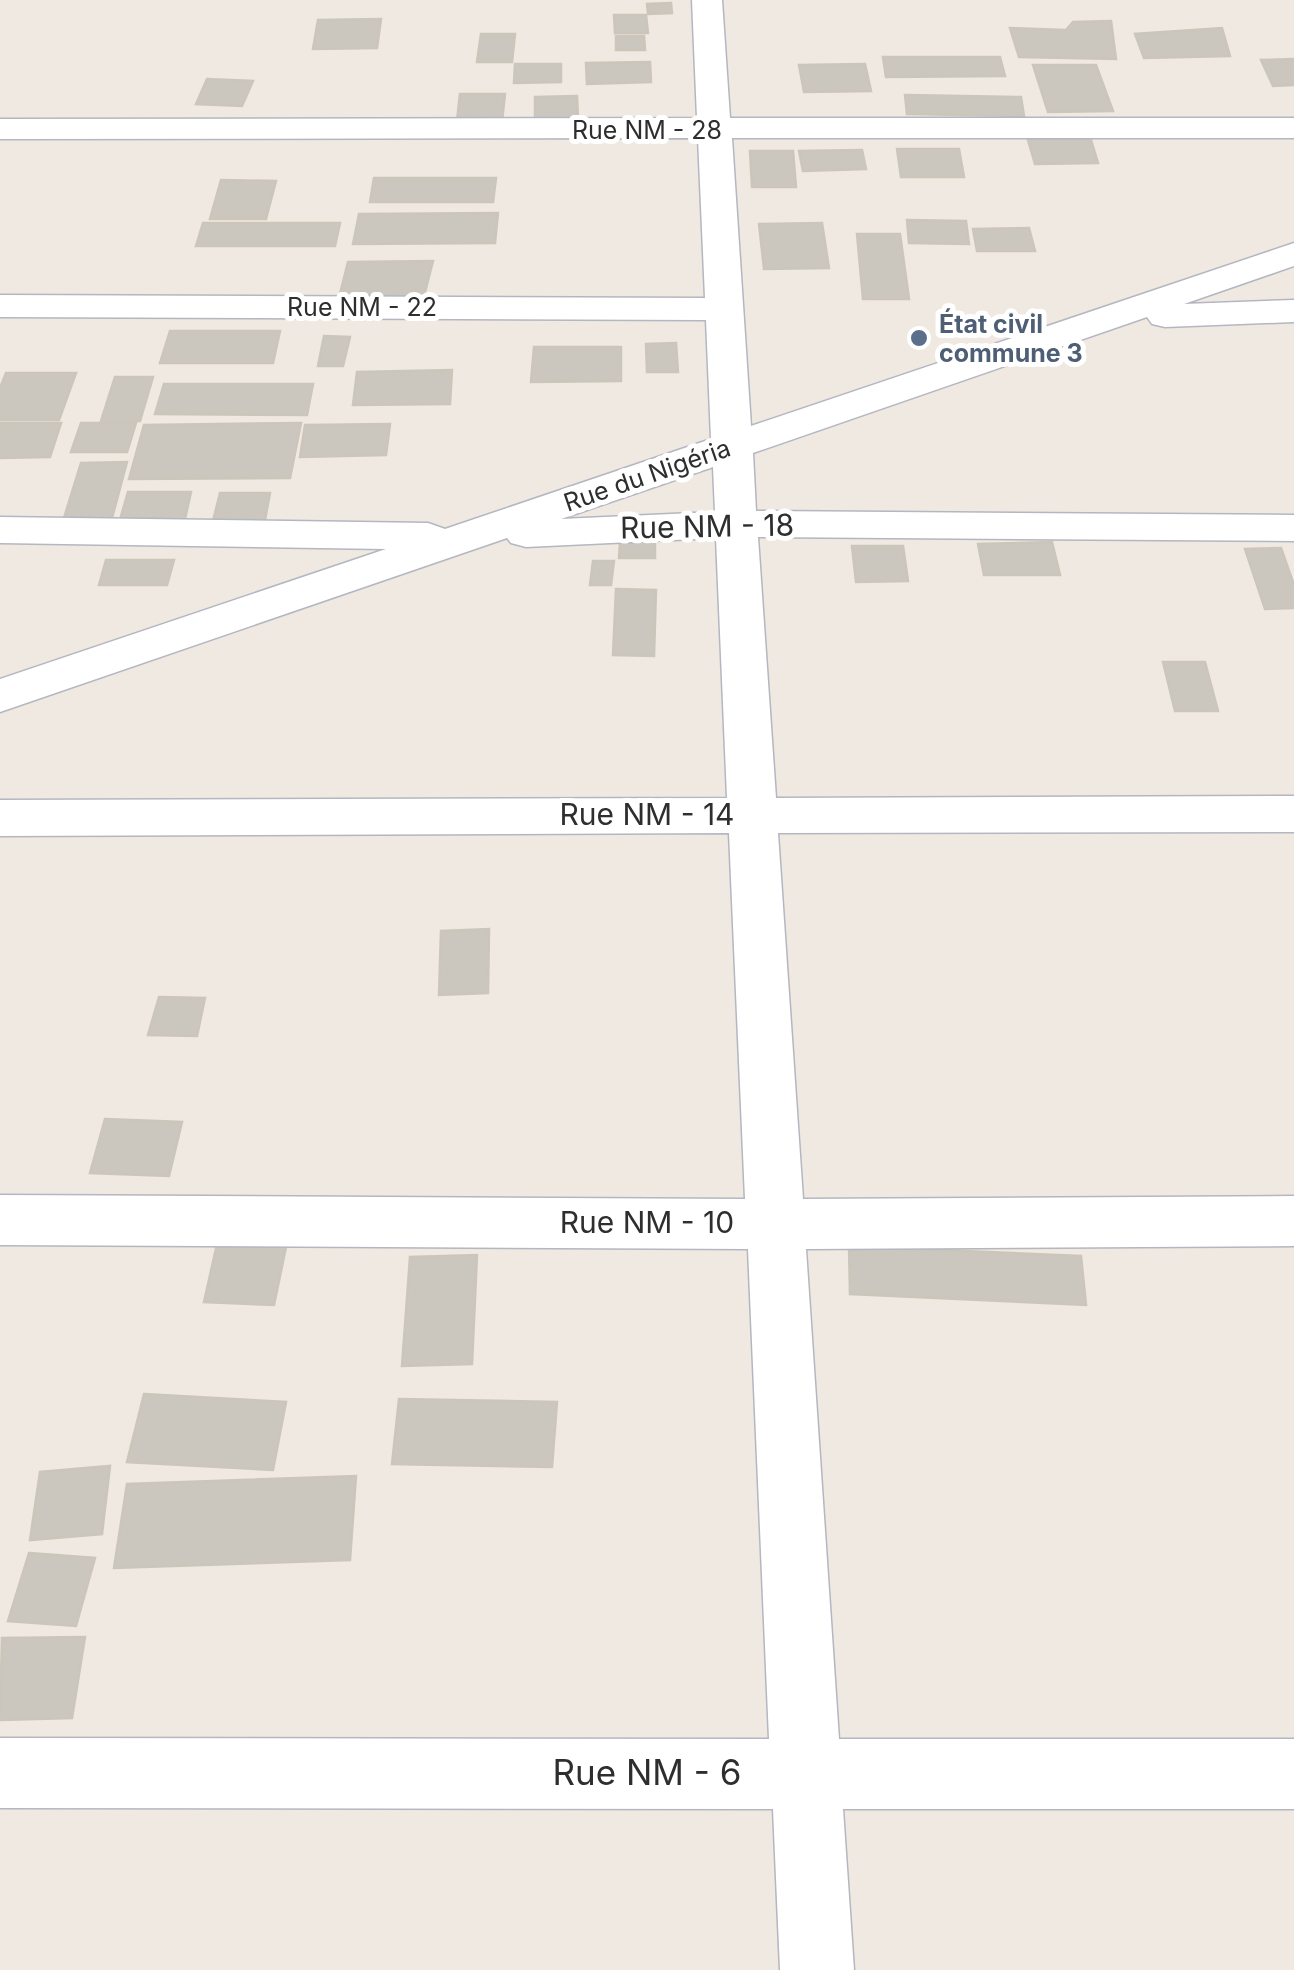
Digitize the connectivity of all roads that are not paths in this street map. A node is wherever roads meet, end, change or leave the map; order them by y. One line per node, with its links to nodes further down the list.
1 (707, 0): 4 (street)
2 (1294, 128): 4 (street, Rue NM - 28)
3 (0, 130): 4 (street, Rue NM - 28)
4 (714, 130): 7 (street)
5 (1294, 254): 9 (street, Rue du Nigéria)
6 (0, 306): 7 (street, Rue NM - 22)
7 (724, 309): 10 (street)
8 (1294, 311): 9 (street)
9 (1104, 319): 10 (street, Rue du Nigéria)
10 (733, 445): 11 (street); 14 (street, Rue du Nigéria)
11 (736, 524): 12 (street, Rue NM - 18); 14 (street, Rue NM - 18); 17 (street)
12 (1294, 528)
13 (0, 530): 14 (street, Rue NM - 18)
14 (467, 536): 15 (street, Rue du Nigéria)
15 (0, 696)
16 (1294, 814): 17 (street, Rue NM - 14)
17 (752, 815): 18 (street, Rue NM - 14); 21 (street)
18 (0, 818)
19 (0, 1220): 21 (street, Rue NM - 10)
20 (1294, 1220): 21 (street, Rue NM - 10)
21 (775, 1224): 23 (street)
22 (0, 1773): 23 (street, Rue NM - 6)
23 (806, 1773): 24 (street, Rue NM - 6); 25 (street)
24 (1294, 1774)
25 (817, 1970)

